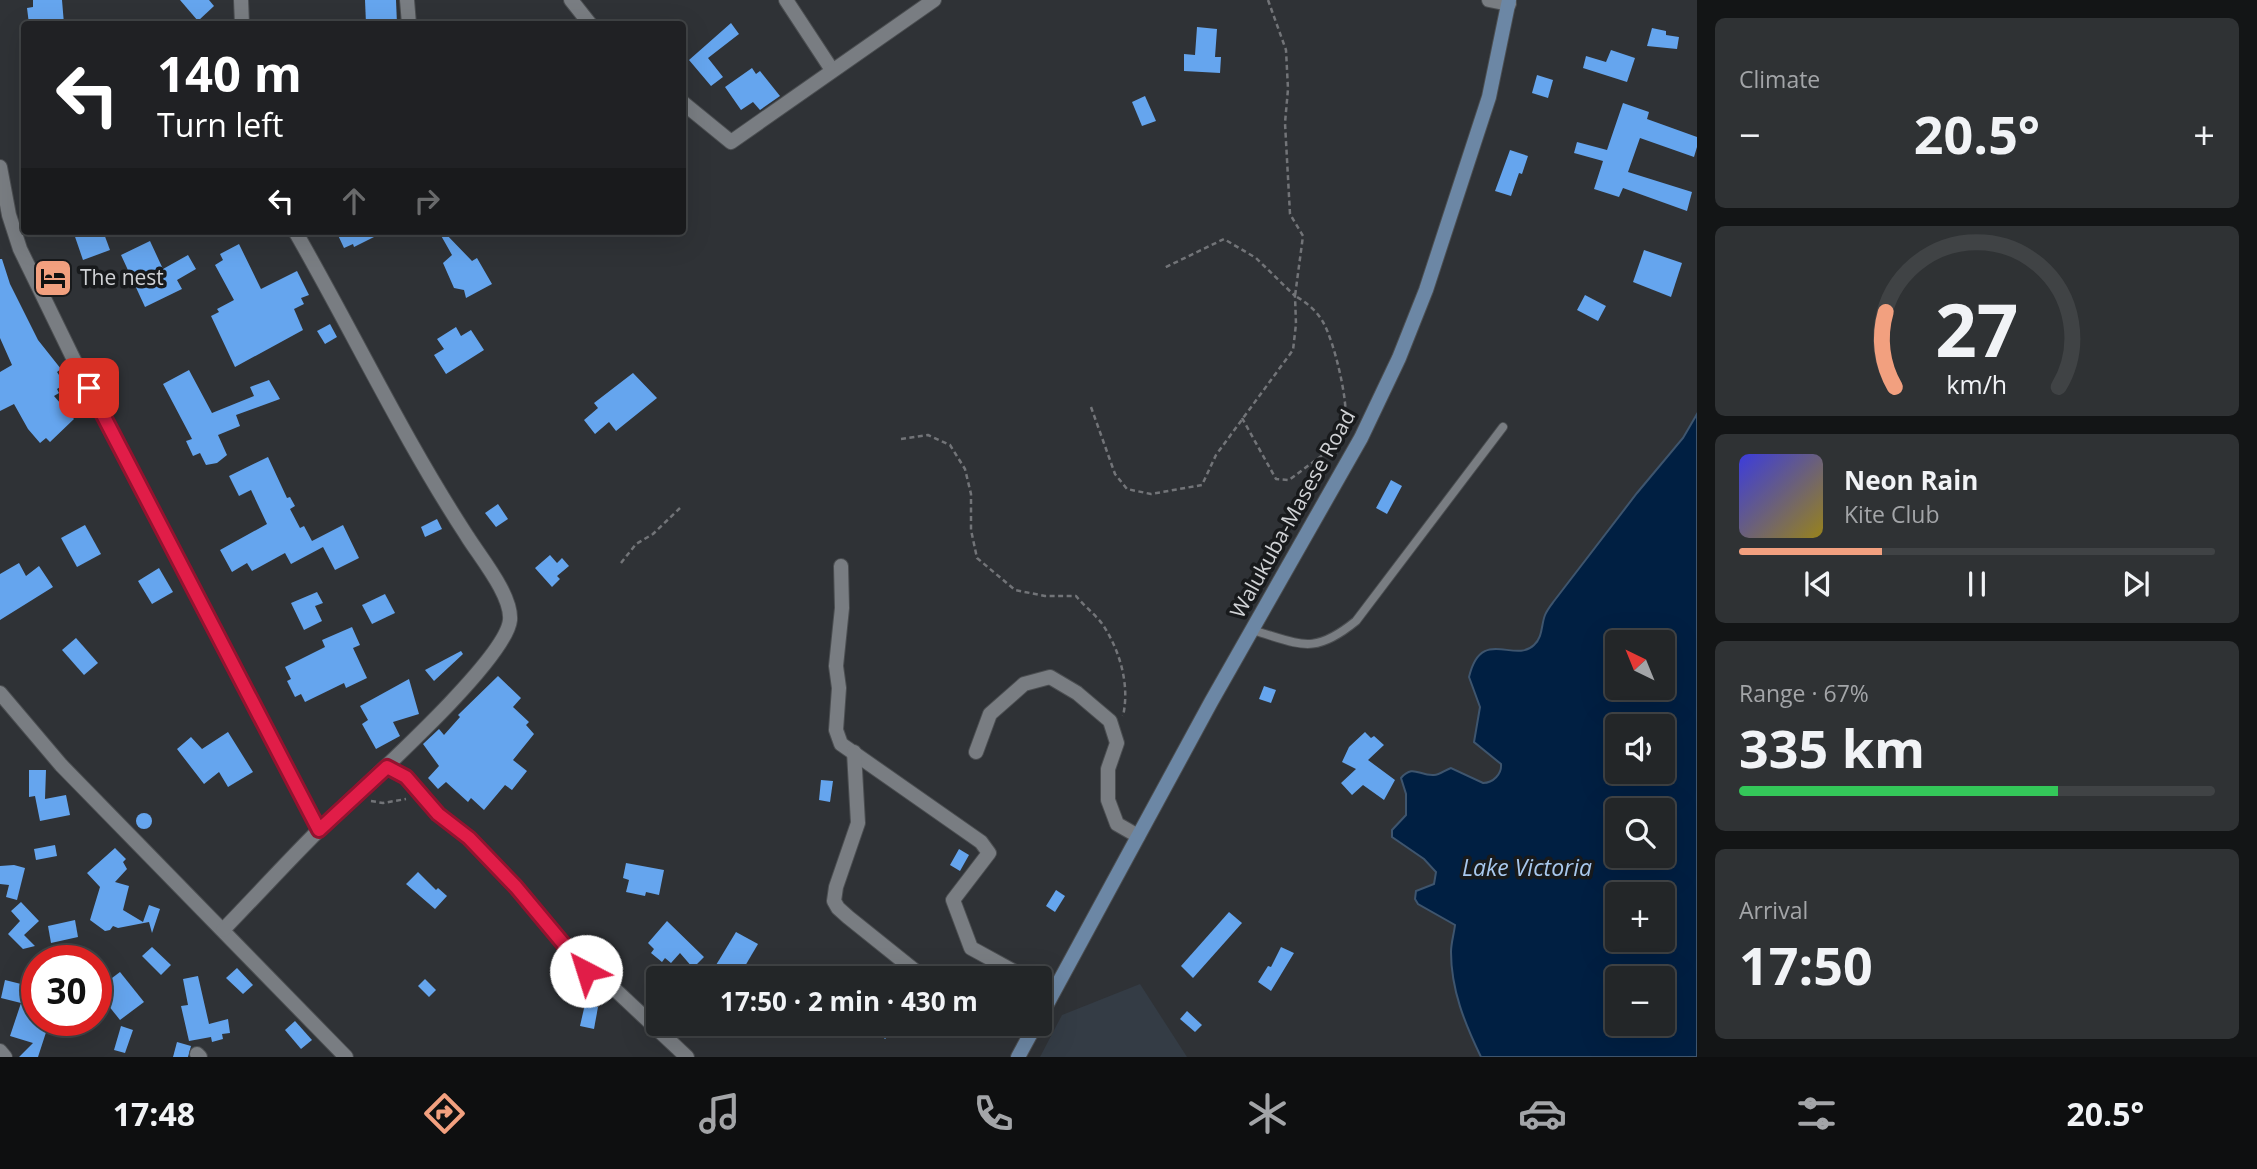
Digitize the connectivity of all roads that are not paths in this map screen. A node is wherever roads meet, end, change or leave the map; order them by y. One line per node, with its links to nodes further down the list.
1 (241, 0): 8 (street)
2 (407, 0): 9 (street)
3 (571, 0): 10 (street)
4 (786, 0): 11 (street)
5 (934, 0): 11 (street)
6 (1489, 0): 7 (street)
7 (1509, 2): 17 (street, Walukuba-Masese Road)
8 (242, 21)
9 (409, 21)
10 (588, 21)
11 (832, 70): 12 (street)
12 (686, 105)
13 (0, 167): 22 (street)
14 (297, 235): 21 (street)
15 (1503, 427): 17 (lane)
16 (841, 566): 19 (street)
17 (1252, 629): 23 (street, Walukuba-Masese Road)
18 (0, 693): 24 (street)
19 (854, 752): 25 (street); 26 (street)
20 (976, 752): 23 (street)
21 (387, 767): 22 (street); 32 (street)
22 (319, 830): 24 (street)
23 (1138, 836): 27 (street, Walukuba-Masese Road)
24 (223, 930): 31 (street)
25 (908, 966)
26 (1004, 966)
27 (1053, 992)
28 (1029, 1036): 33 (street)
29 (0, 1051): 30 (street)
30 (5, 1057)
31 (346, 1057)
32 (687, 1057)
33 (1018, 1057)

